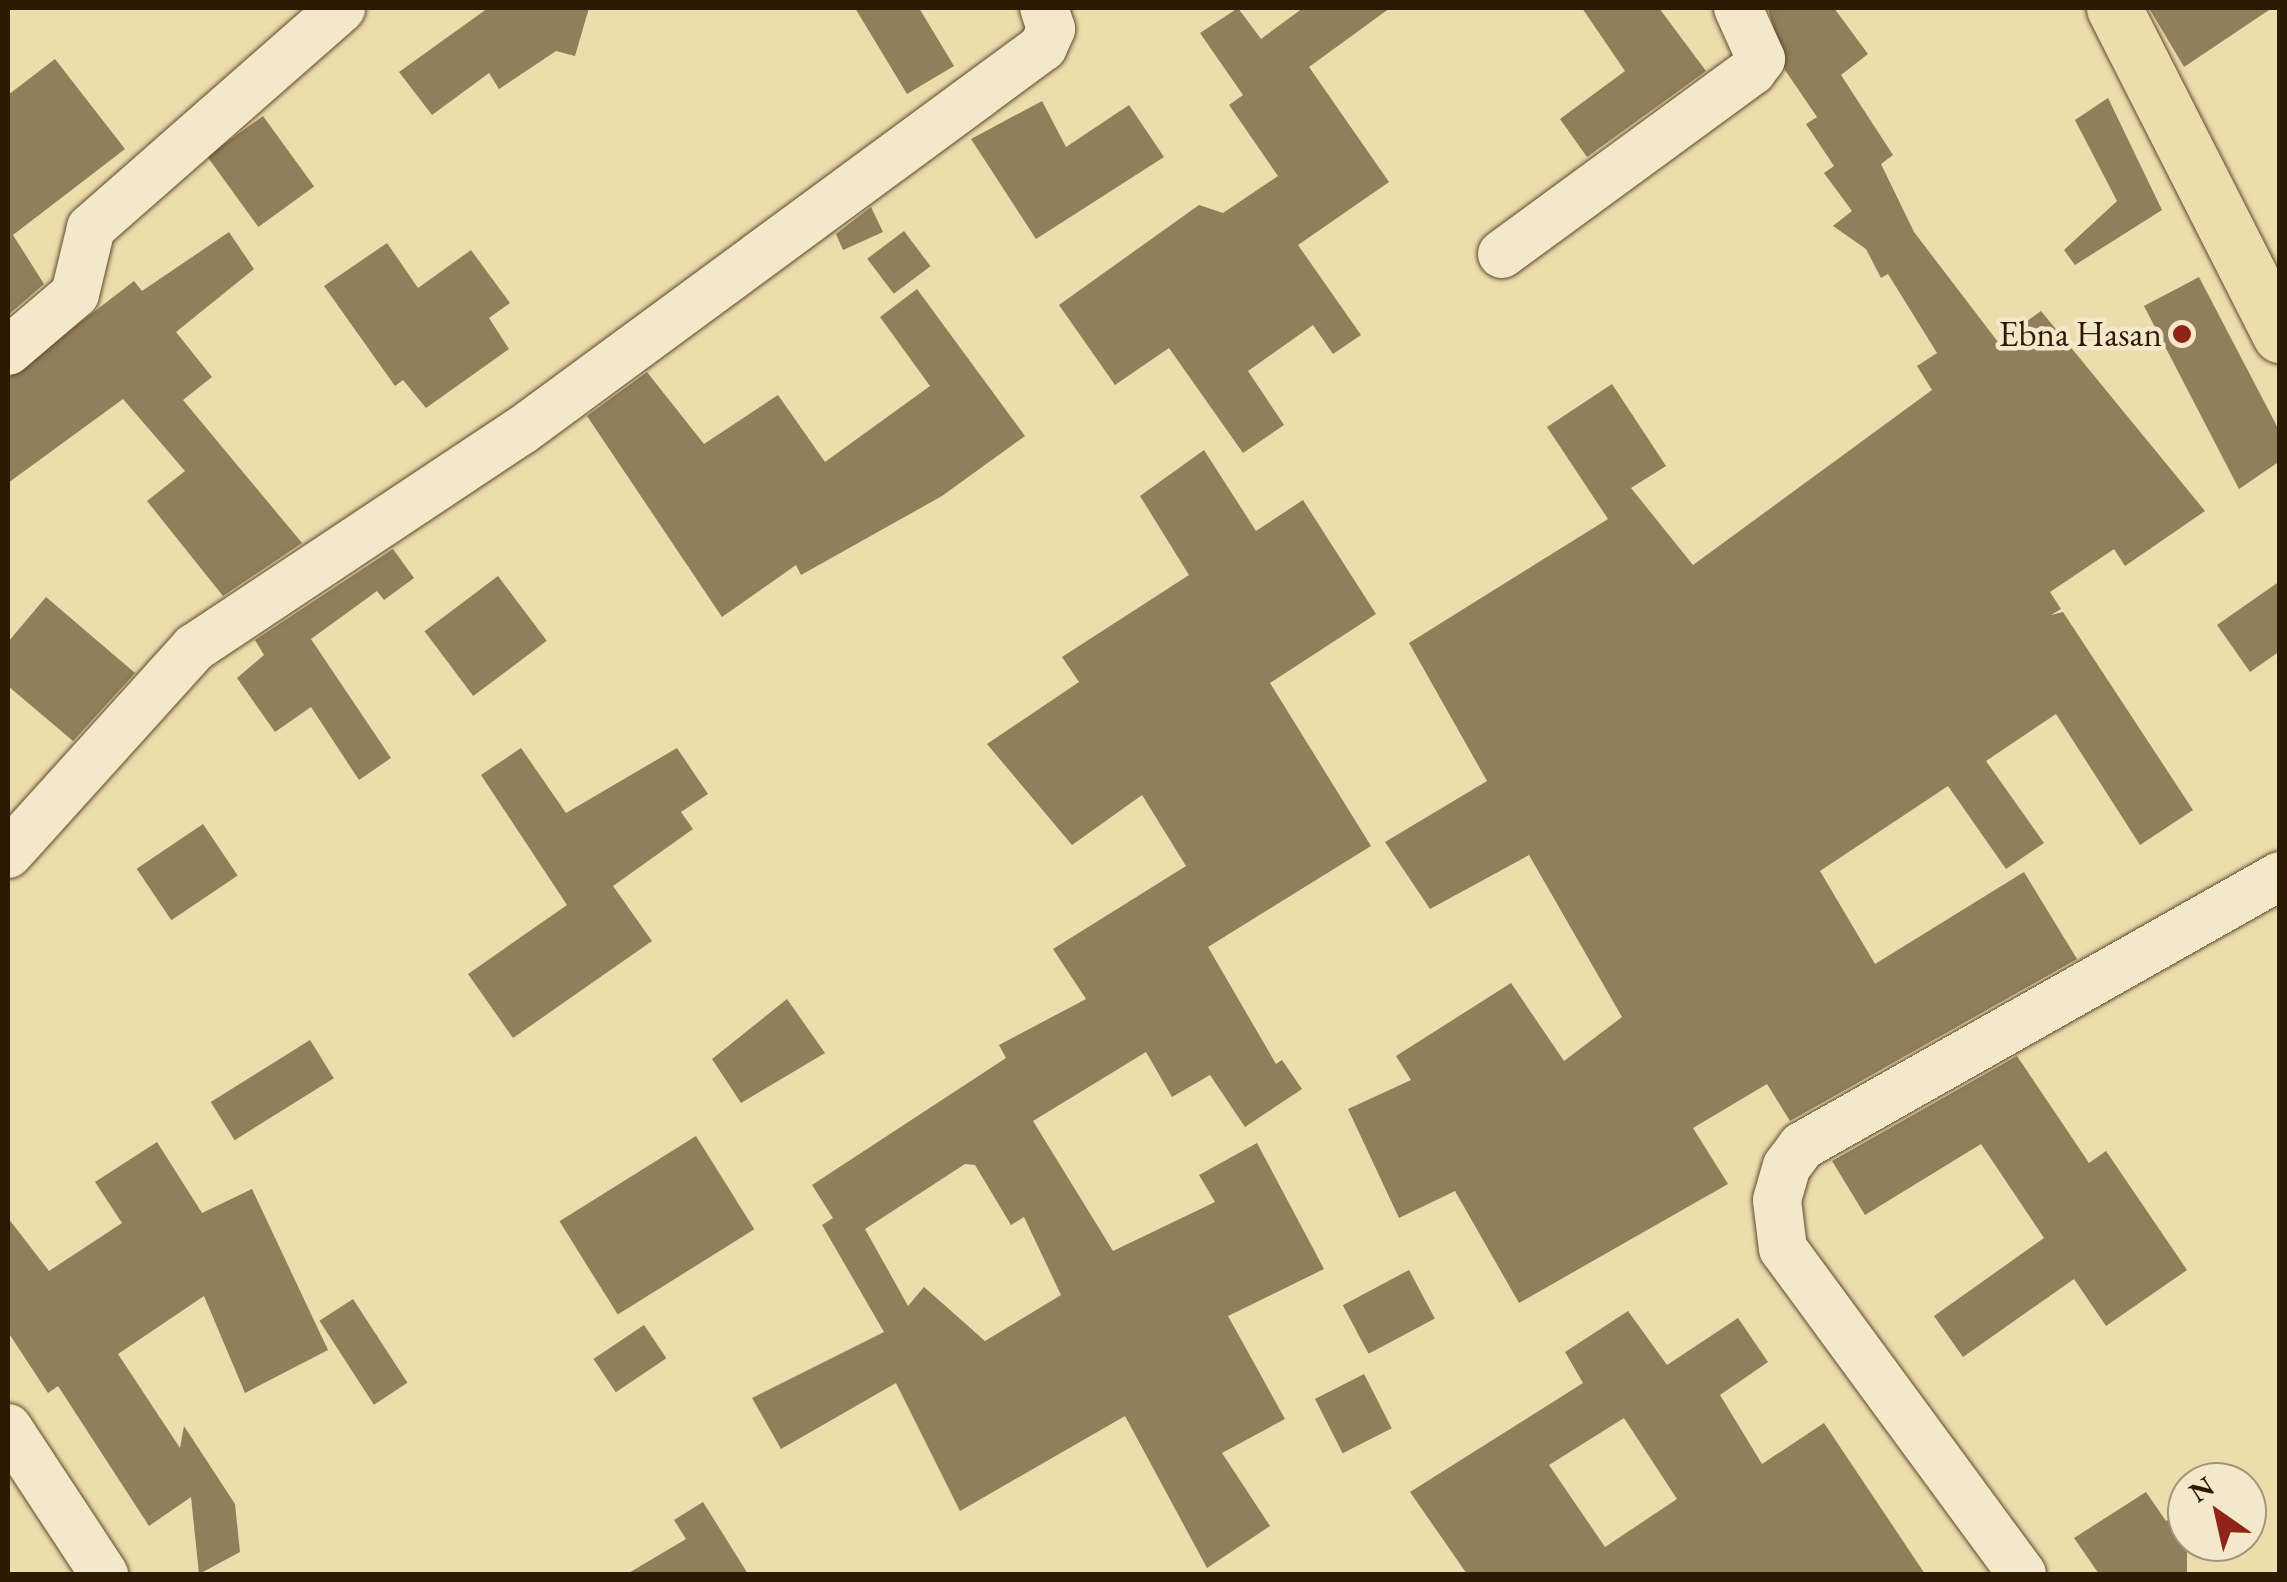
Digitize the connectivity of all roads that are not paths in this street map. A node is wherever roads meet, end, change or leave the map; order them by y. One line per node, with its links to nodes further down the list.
1 (341, 8): 7 (street)
2 (1044, 8): 8 (street)
3 (1738, 8): 5 (street)
4 (2114, 8): 6 (main road)
5 (1502, 254)
6 (2280, 335)
7 (8, 351)
8 (8, 854)
9 (2280, 876): 12 (street)
10 (8, 1428): 11 (street)
11 (104, 1574)
12 (2022, 1574)

